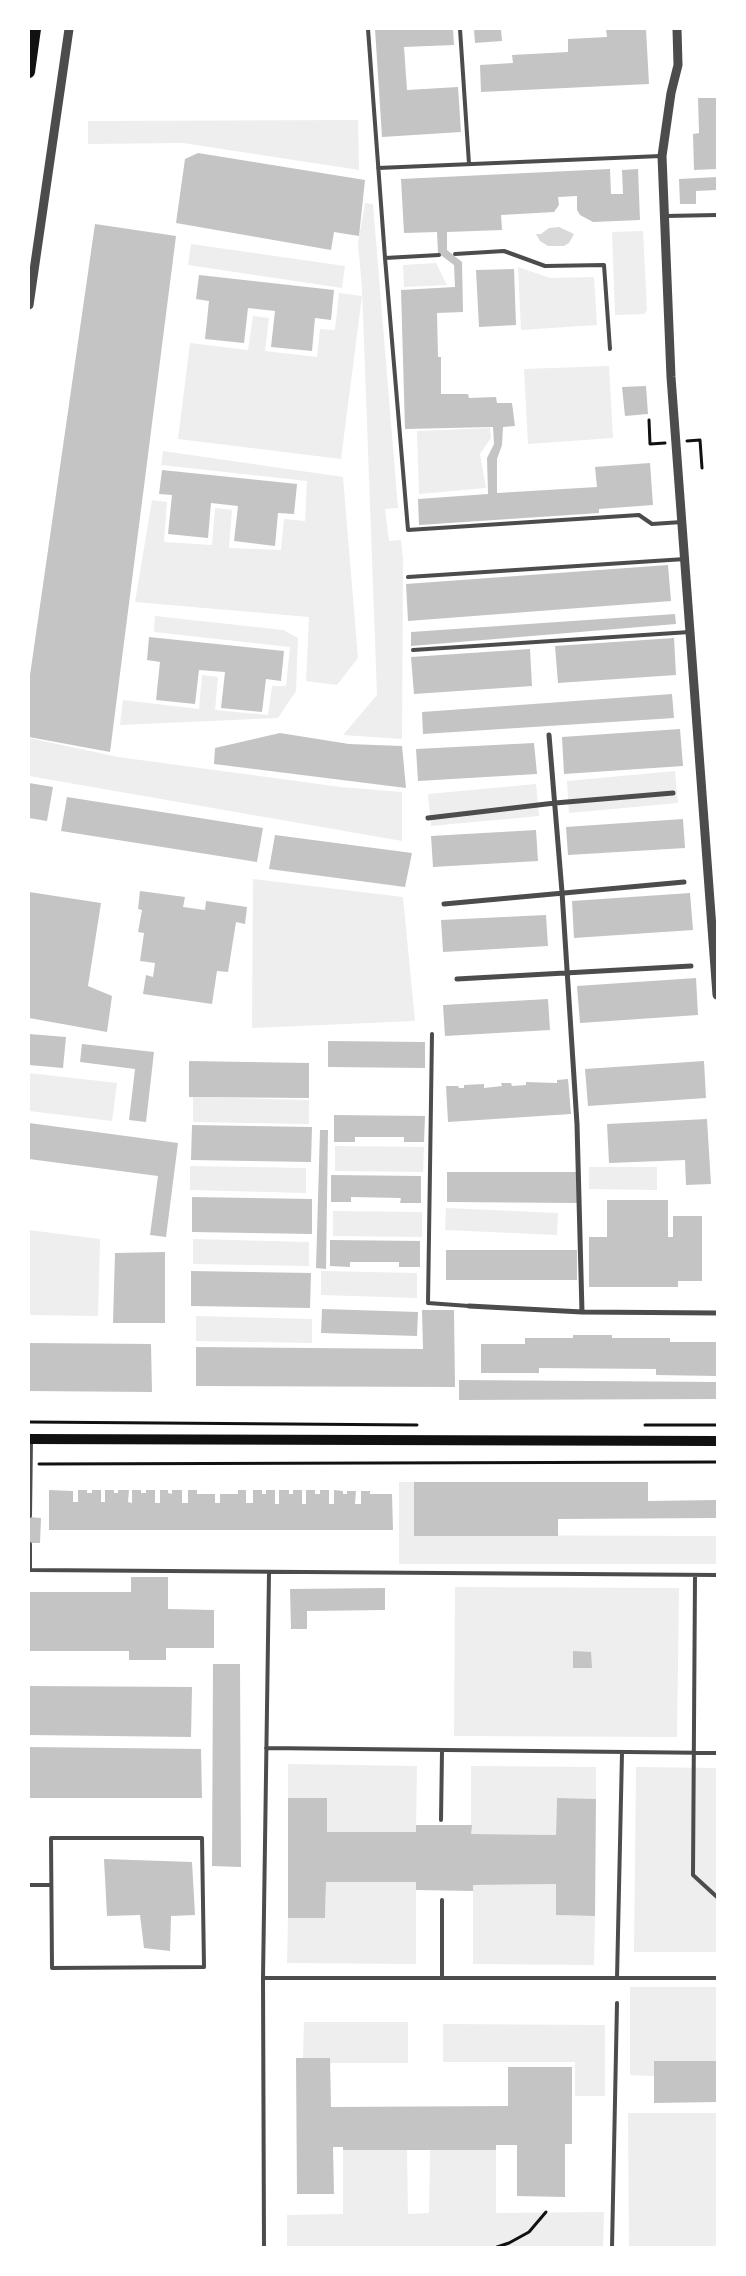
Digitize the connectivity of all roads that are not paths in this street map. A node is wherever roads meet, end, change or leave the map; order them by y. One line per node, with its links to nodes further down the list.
1 (35, 29): 6 (main road)
2 (69, 29): 15 (street)
3 (368, 29): 9 (lane)
4 (460, 29): 8 (lane)
5 (676, 29): 7 (street)
6 (29, 72)
7 (662, 156): 8 (lane); 11 (street)
8 (468, 164): 9 (lane)
9 (378, 168): 14 (lane)
10 (717, 215): 11 (lane)
11 (665, 216): 17 (street)
12 (454, 254): 16 (lane)
13 (439, 255): 14 (lane)
14 (385, 258): 17 (lane)
15 (29, 305)
16 (610, 349)
17 (682, 522): 18 (street)
18 (685, 559): 19 (lane); 20 (street)
19 (408, 577)
20 (690, 632): 21 (lane); 32 (street)
21 (413, 650)
22 (549, 735): 24 (street)
23 (673, 793): 24 (street)
24 (555, 803): 25 (street); 27 (street)
25 (428, 818)
26 (684, 882): 27 (street)
27 (562, 892): 28 (street); 30 (street)
28 (444, 904)
29 (691, 966): 30 (street)
30 (568, 974): 31 (street); 35 (street)
31 (457, 979)
32 (717, 995)
33 (432, 1034): 34 (lane)
34 (469, 1306): 35 (street)
35 (582, 1312): 36 (street)
36 (717, 1314)
37 (30, 1439): 38 (main road); 39 (lane)
38 (717, 1441)
39 (30, 1516)
40 (30, 1544): 41 (lane)
41 (269, 1573): 43 (lane); 44 (lane)
42 (717, 1575): 43 (lane)
43 (695, 1576): 46 (lane)
44 (266, 1748): 45 (lane); 54 (lane)
45 (442, 1751): 47 (lane); 49 (lane)
46 (693, 1752): 47 (lane); 48 (lane); 52 (lane)
47 (622, 1753): 56 (lane)
48 (717, 1753)
49 (441, 1820)
50 (29, 1885): 51 (lane)
51 (50, 1885): 51 (lane)
52 (717, 1897)
53 (442, 1900): 55 (lane)
54 (263, 1978): 55 (lane); 59 (lane)
55 (442, 1978): 56 (lane)
56 (617, 1978): 57 (lane)
57 (717, 1978)
58 (617, 2002): 60 (lane)
59 (264, 2247)
60 (612, 2247)

